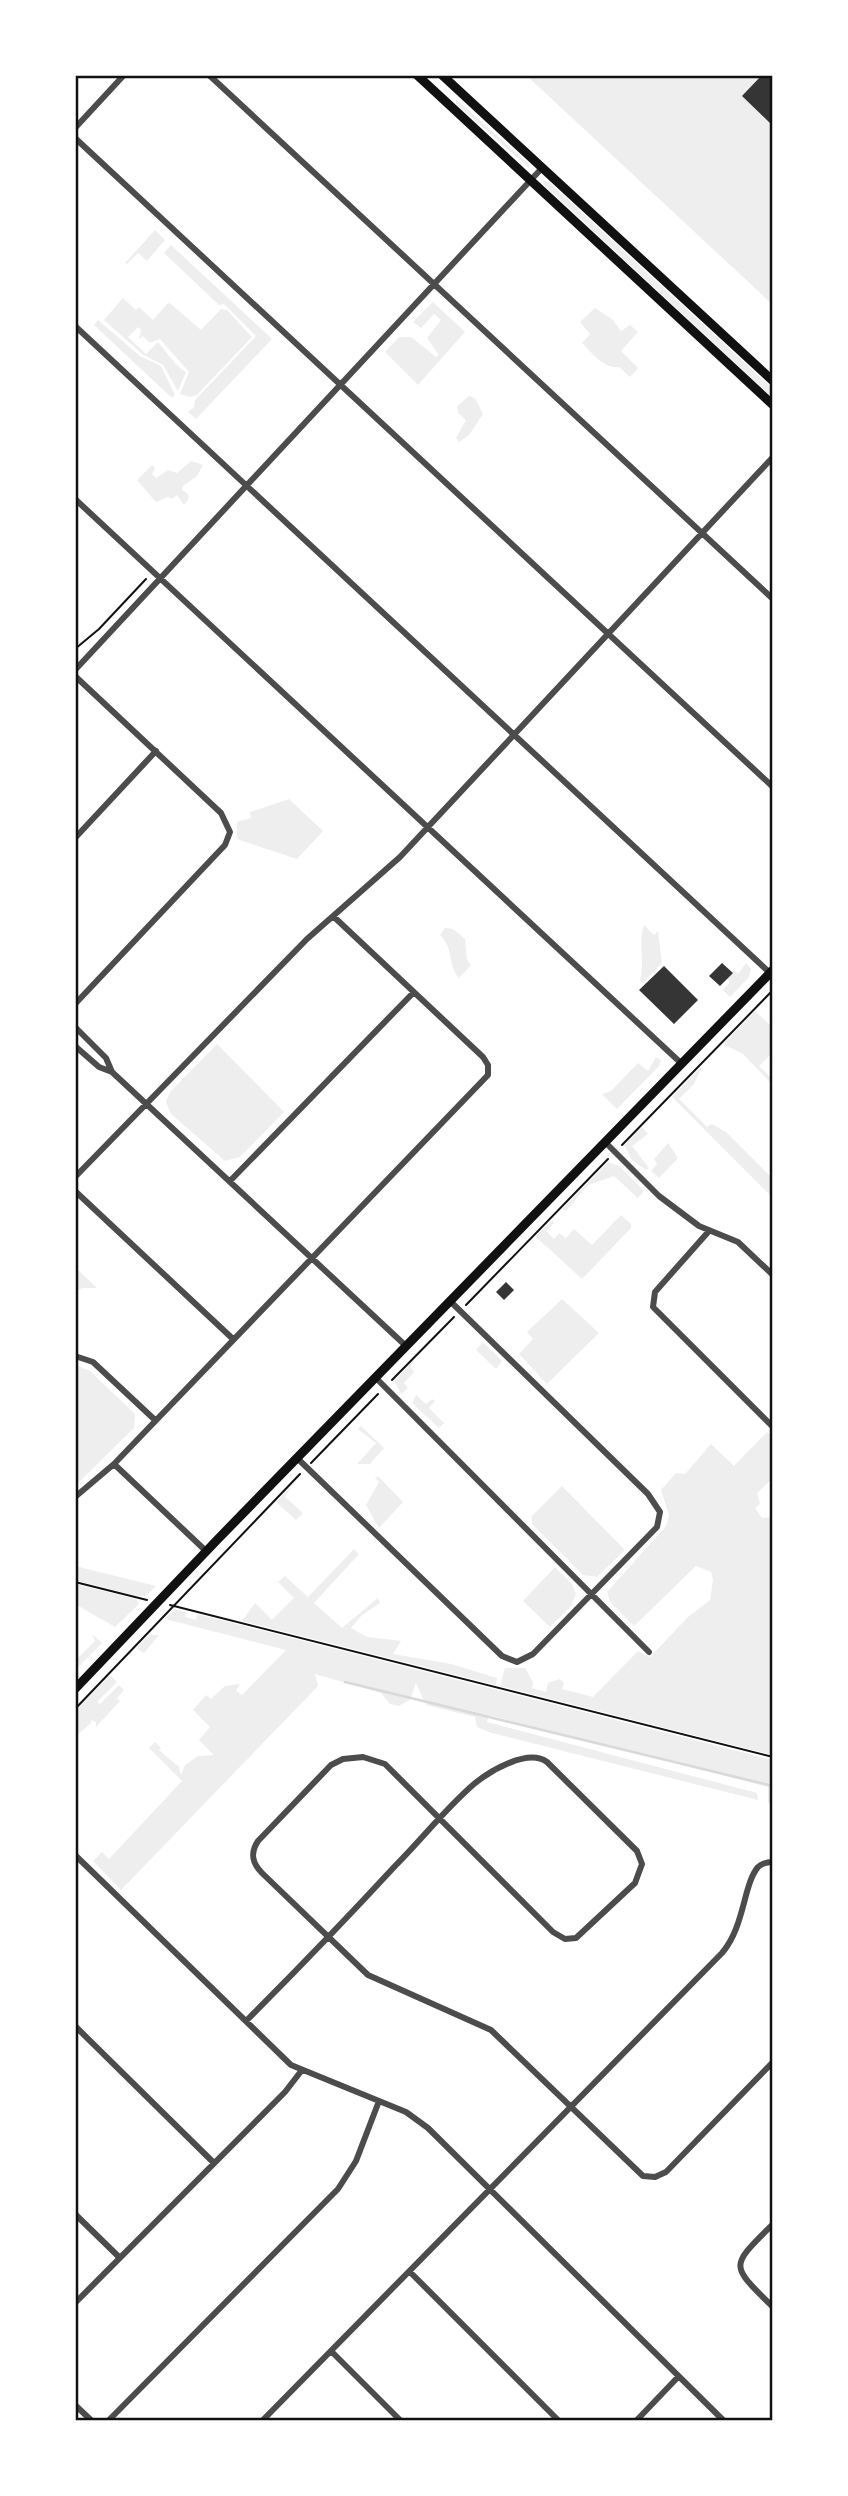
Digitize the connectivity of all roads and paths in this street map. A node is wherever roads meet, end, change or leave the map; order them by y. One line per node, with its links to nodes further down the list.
1 (124, 75): 7 (street)
2 (209, 75): 11 (street)
3 (417, 75): 6 (main road)
4 (442, 75): 5 (main road)
5 (454, 87): 6 (street); 9 (main road)
6 (443, 99): 10 (main road)
7 (75, 128)
8 (75, 138): 14 (street)
9 (542, 168): 10 (street); 13 (main road)
10 (530, 180): 11 (street); 15 (main road)
11 (433, 285): 14 (street); 19 (street)
12 (75, 326): 17 (street)
13 (773, 382)
14 (338, 384): 17 (street); 23 (street)
15 (773, 405)
16 (773, 457): 19 (street)
17 (246, 484): 20 (street); 27 (street)
18 (75, 499): 20 (street)
19 (702, 533): 22 (street); 23 (street)
20 (159, 576): 25 (street); 30 (street)
21 (148, 577): 24 (path)
22 (773, 599)
23 (608, 633): 27 (street); 29 (street)
24 (75, 649)
25 (75, 670)
26 (75, 676): 28 (street)
27 (514, 733): 30 (street); 33 (street)
28 (156, 751): 31 (street); 36 (street)
29 (773, 787)
30 (428, 827): 32 (street); 39 (street)
31 (75, 838)
32 (334, 916): 35 (street); 41 (street)
33 (772, 971): 39 (main road)
34 (773, 990): 43 (path)
35 (413, 993): 46 (street); 49 (street)
36 (75, 1003)
37 (75, 1027): 40 (street)
38 (75, 1046): 40 (street)
39 (682, 1064): 42 (main road)
40 (112, 1072): 41 (street)
41 (146, 1103): 45 (street); 46 (street)
42 (605, 1142): 48 (street); 52 (main road)
43 (625, 1142)
44 (604, 1163): 51 (path)
45 (75, 1177)
46 (230, 1181): 49 (street)
47 (75, 1191): 54 (street)
48 (709, 1231): 50 (street); 61 (street)
49 (312, 1258): 54 (street); 55 (street)
50 (773, 1275)
51 (471, 1300)
52 (450, 1301): 55 (main road); 69 (street)
53 (450, 1321): 57 (path)
54 (233, 1339): 60 (street)
55 (406, 1346): 58 (main road)
56 (75, 1356): 60 (street)
57 (395, 1377)
58 (376, 1378): 63 (main road); 69 (street)
59 (374, 1398): 62 (path)
60 (155, 1420): 64 (street)
61 (773, 1427)
62 (318, 1456)
63 (297, 1458): 67 (main road); 69 (street)
64 (114, 1464): 66 (street); 67 (street)
65 (297, 1478): 71 (path)
66 (75, 1497)
67 (206, 1551): 73 (main road)
68 (75, 1582): 70 (path)
69 (592, 1594): 72 (street)
70 (144, 1600)
71 (174, 1606): 74 (path); 75 (path)
72 (649, 1652)
73 (75, 1689)
74 (75, 1709)
75 (773, 1758)
76 (441, 1818): 76 (street); 79 (street); 79 (street)
77 (75, 1855): 80 (street)
78 (773, 1862): 85 (street)
79 (328, 1938): 80 (street); 85 (street)
80 (247, 2020): 83 (street)
81 (75, 2026): 86 (street)
82 (773, 2062): 85 (street)
83 (302, 2070): 84 (street); 86 (street)
84 (379, 2101): 87 (street); 98 (street)
85 (570, 2109): 87 (street)
86 (214, 2163): 90 (street)
87 (490, 2189): 91 (street); 95 (street)
88 (75, 2214): 90 (street)
89 (773, 2224): 93 (street)
90 (120, 2258): 92 (street)
91 (410, 2272): 94 (street); 101 (street)
92 (75, 2303)
93 (773, 2307)
94 (331, 2351): 99 (street); 100 (street)
95 (678, 2376): 102 (street); 103 (street)
96 (75, 2404): 97 (street)
97 (92, 2421)
98 (108, 2421)
99 (262, 2421)
100 (401, 2421)
101 (559, 2421)
102 (636, 2421)
103 (724, 2421)

